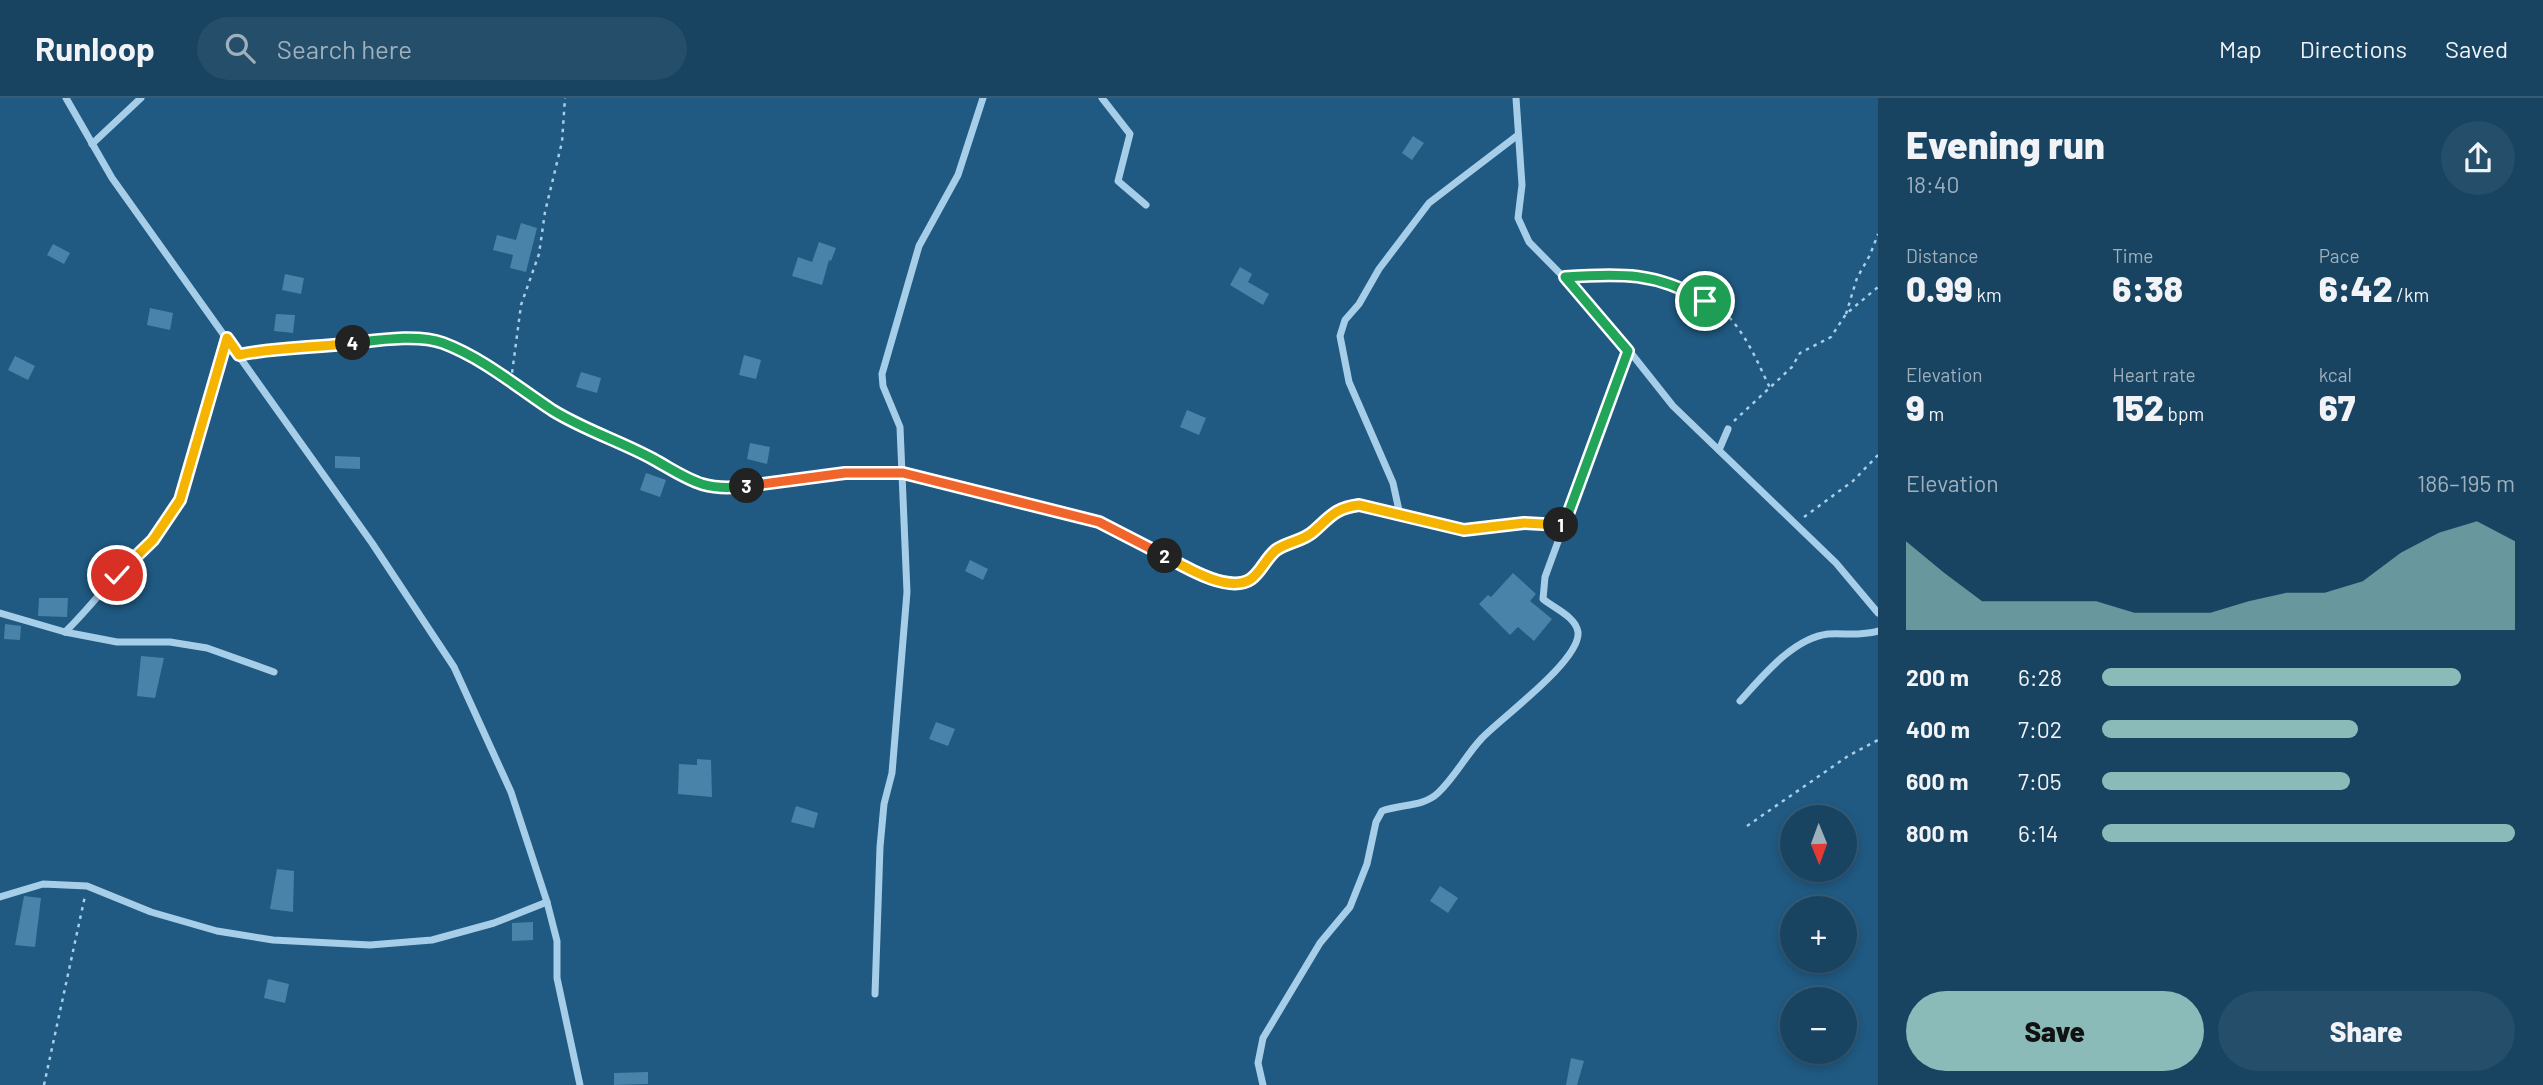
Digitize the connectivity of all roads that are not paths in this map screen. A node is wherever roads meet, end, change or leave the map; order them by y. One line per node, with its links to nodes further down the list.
1 (66, 98): 7 (street)
2 (141, 98): 7 (street)
3 (983, 98): 13 (street)
4 (1101, 98): 8 (street)
5 (1516, 98): 6 (street)
6 (1518, 135): 10 (street); 14 (street)
7 (92, 144): 9 (street)
8 (1146, 205)
9 (227, 338): 21 (street); 25 (street)
10 (1628, 351): 12 (street); 15 (street)
11 (1728, 429): 12 (street)
12 (1719, 450): 17 (street)
13 (903, 473): 14 (street); 26 (street)
14 (1400, 516): 15 (street)
15 (1564, 525): 28 (street)
16 (1878, 596): 17 (street)
17 (1869, 603): 19 (street)
18 (0, 612): 21 (street)
19 (1878, 613)
20 (1878, 631): 23 (street)
21 (65, 632): 22 (street)
22 (274, 672)
23 (1740, 701)
24 (0, 897): 25 (street)
25 (547, 902): 27 (street)
26 (874, 994)
27 (580, 1085)
28 (1263, 1085)

